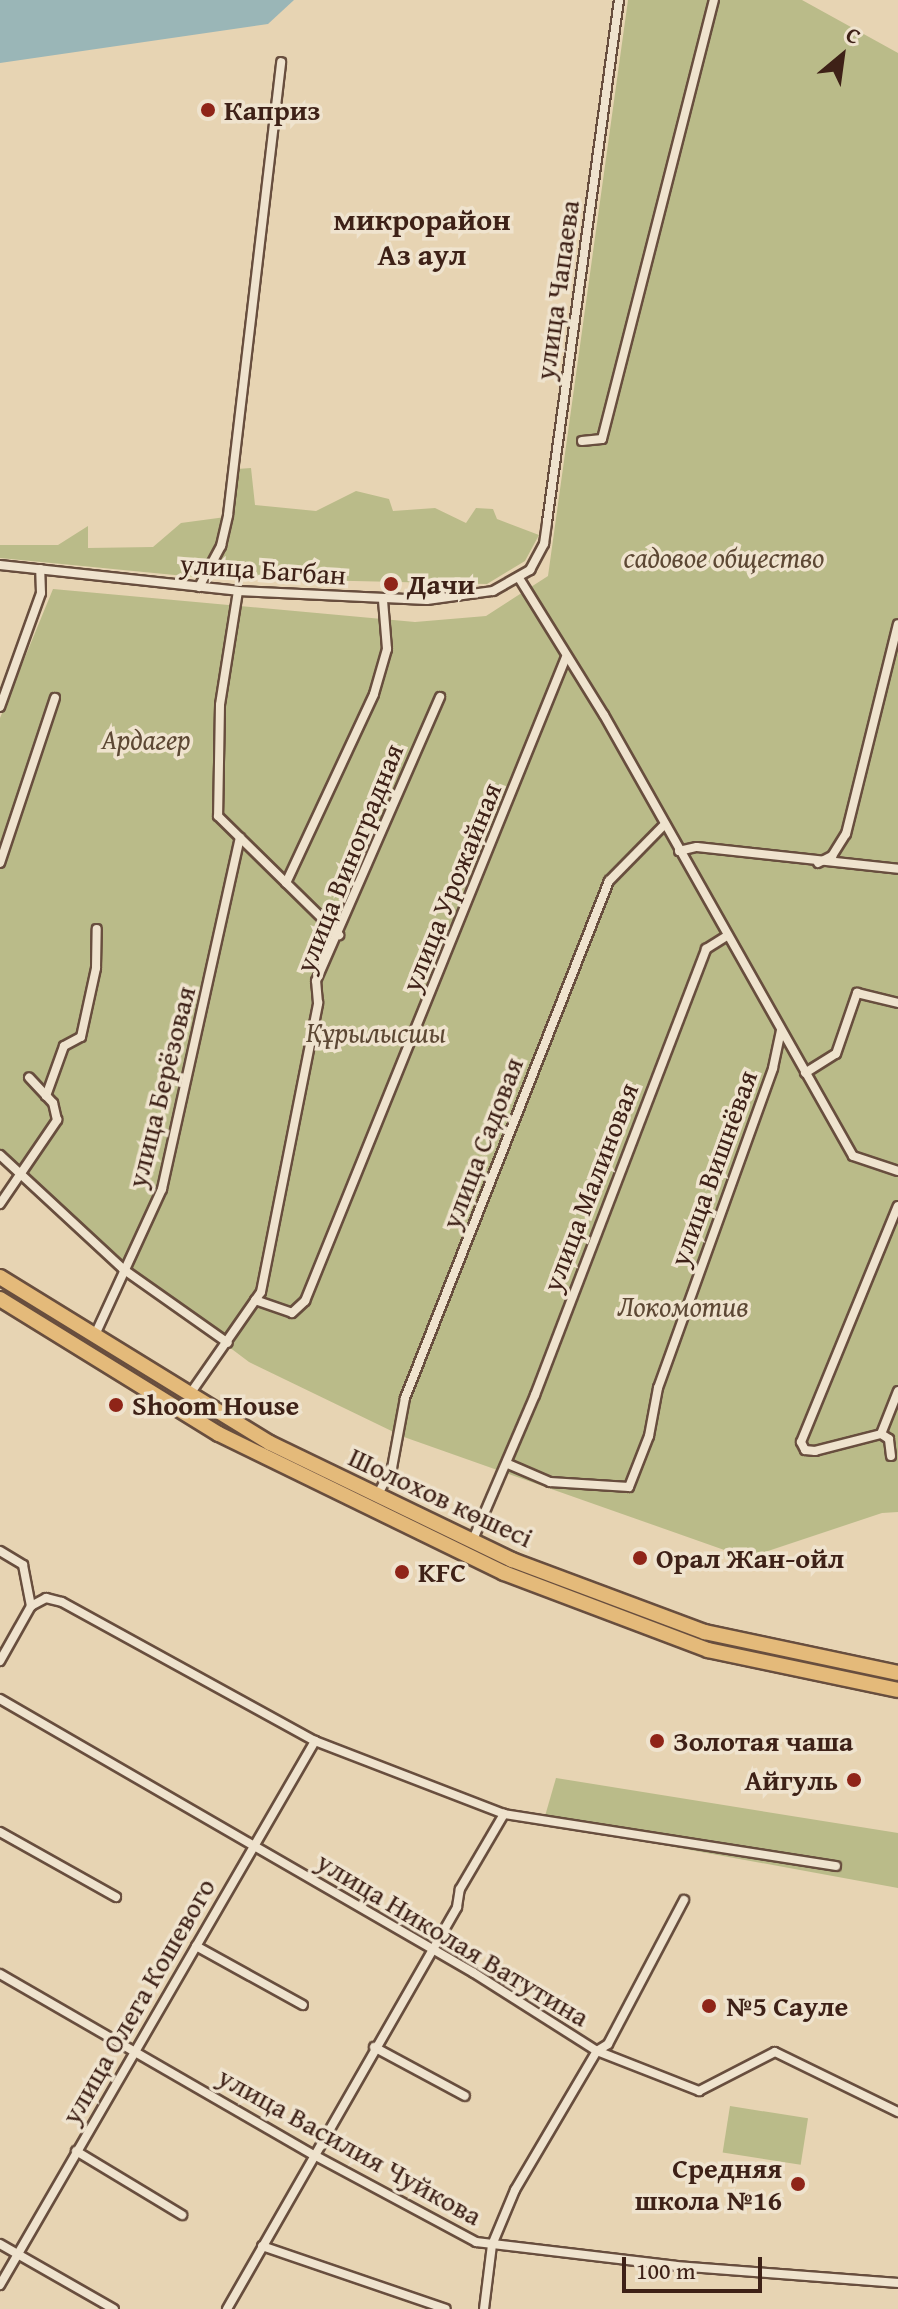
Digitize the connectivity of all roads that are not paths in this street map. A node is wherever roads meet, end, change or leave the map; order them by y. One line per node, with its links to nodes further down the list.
1 (619, 0): 7 (street, улица Чапаева)
2 (714, 0): 4 (street)
3 (281, 62): 8 (street)
4 (582, 441)
5 (0, 565): 6 (street, улица Багбан)
6 (40, 569): 8 (street, улица Багбан); 15 (street)
7 (519, 578): 10 (street, улица Багбан); 12 (street)
8 (199, 587): 9 (street, улица Багбан)
9 (238, 591): 10 (street, улица Багбан); 17 (street)
10 (383, 600): 22 (street)
11 (898, 624): 20 (street)
12 (566, 657): 16 (street); 39 (street, улица Урожайная)
13 (440, 697): 24 (street, улица Виноградная)
14 (55, 698): 19 (street)
15 (0, 707)
16 (664, 825): 18 (street); 47 (street, улица Садовая)
17 (240, 838): 22 (street); 36 (street, улица Берёзовая)
18 (679, 851): 20 (street); 25 (street)
19 (0, 863)
20 (818, 863): 21 (street)
21 (898, 869)
22 (286, 883): 24 (street)
23 (97, 929): 30 (street)
24 (339, 935): 39 (street, улица Виноградная)
25 (727, 936): 27 (street); 46 (street, улица Малиновая)
26 (898, 1003): 28 (street)
27 (781, 1030): 28 (street); 46 (street, улица Вишнёвая)
28 (805, 1073): 32 (street)
29 (29, 1077): 30 (street)
30 (46, 1096): 33 (street)
31 (0, 1155): 33 (street)
32 (898, 1171)
33 (19, 1176): 34 (street); 36 (street)
34 (0, 1204)
35 (898, 1206): 44 (street)
36 (123, 1269): 40 (street, улица Берёзовая); 41 (street)
37 (0, 1277): 40 (highway, Шолохов көшесі)
38 (0, 1299): 53 (highway, Шолохов көшесі)
39 (255, 1300): 41 (street, улица Виноградная)
40 (93, 1337): 43 (highway, Шолохов көшесі)
41 (228, 1343): 43 (street, улица Виноградная)
42 (898, 1391): 44 (street)
43 (188, 1396): 47 (highway, Шолохов көшесі)
44 (889, 1438): 45 (street)
45 (891, 1456)
46 (508, 1464): 48 (street, улица Малиновая)
47 (377, 1497): 48 (highway, Шолохов көшесі)
48 (472, 1542): 52 (highway, Шолохов көшесі)
49 (0, 1551): 50 (street)
50 (31, 1606): 51 (street); 55 (street)
51 (0, 1661)
52 (898, 1673)
53 (898, 1690)
54 (0, 1699): 58 (street, улица Николая Ватутина)
55 (315, 1741): 56 (street); 58 (street, улица Олега Кошевого)
56 (504, 1814): 59 (street); 63 (street)
57 (0, 1832): 60 (street)
58 (254, 1845): 62 (street, улица Олега Кошевого); 63 (street, улица Николая Ватутина)
59 (836, 1866)
60 (116, 1897)
61 (684, 1900): 68 (street)
62 (196, 1946): 65 (street); 67 (street, улица Олега Кошевого)
63 (432, 1951): 66 (street); 68 (street, улица Николая Ватутина)
64 (0, 1974): 67 (street, улица Василия Чуйкова)
65 (303, 2005)
66 (374, 2047): 69 (street); 72 (street)
67 (135, 2051): 71 (street, улица Олега Кошевого); 72 (street, улица Василия Чуйкова)
68 (597, 2051): 70 (street, улица Николая Ватутина); 75 (street)
69 (465, 2096)
70 (898, 2112)
71 (76, 2151): 73 (street); 77 (street, улица Олега Кошевого)
72 (314, 2155): 75 (street, улица Василия Чуйкова); 76 (street)
73 (182, 2215)
74 (0, 2244): 77 (street)
75 (492, 2245): 78 (street, улица Василия Чуйкова); 83 (street)
76 (262, 2246): 81 (street); 82 (street)
77 (17, 2254): 79 (street, улица Олега Кошевого); 80 (street)
78 (898, 2283)
79 (0, 2285)
80 (114, 2309)
81 (227, 2309)
82 (446, 2309)
83 (484, 2309)

